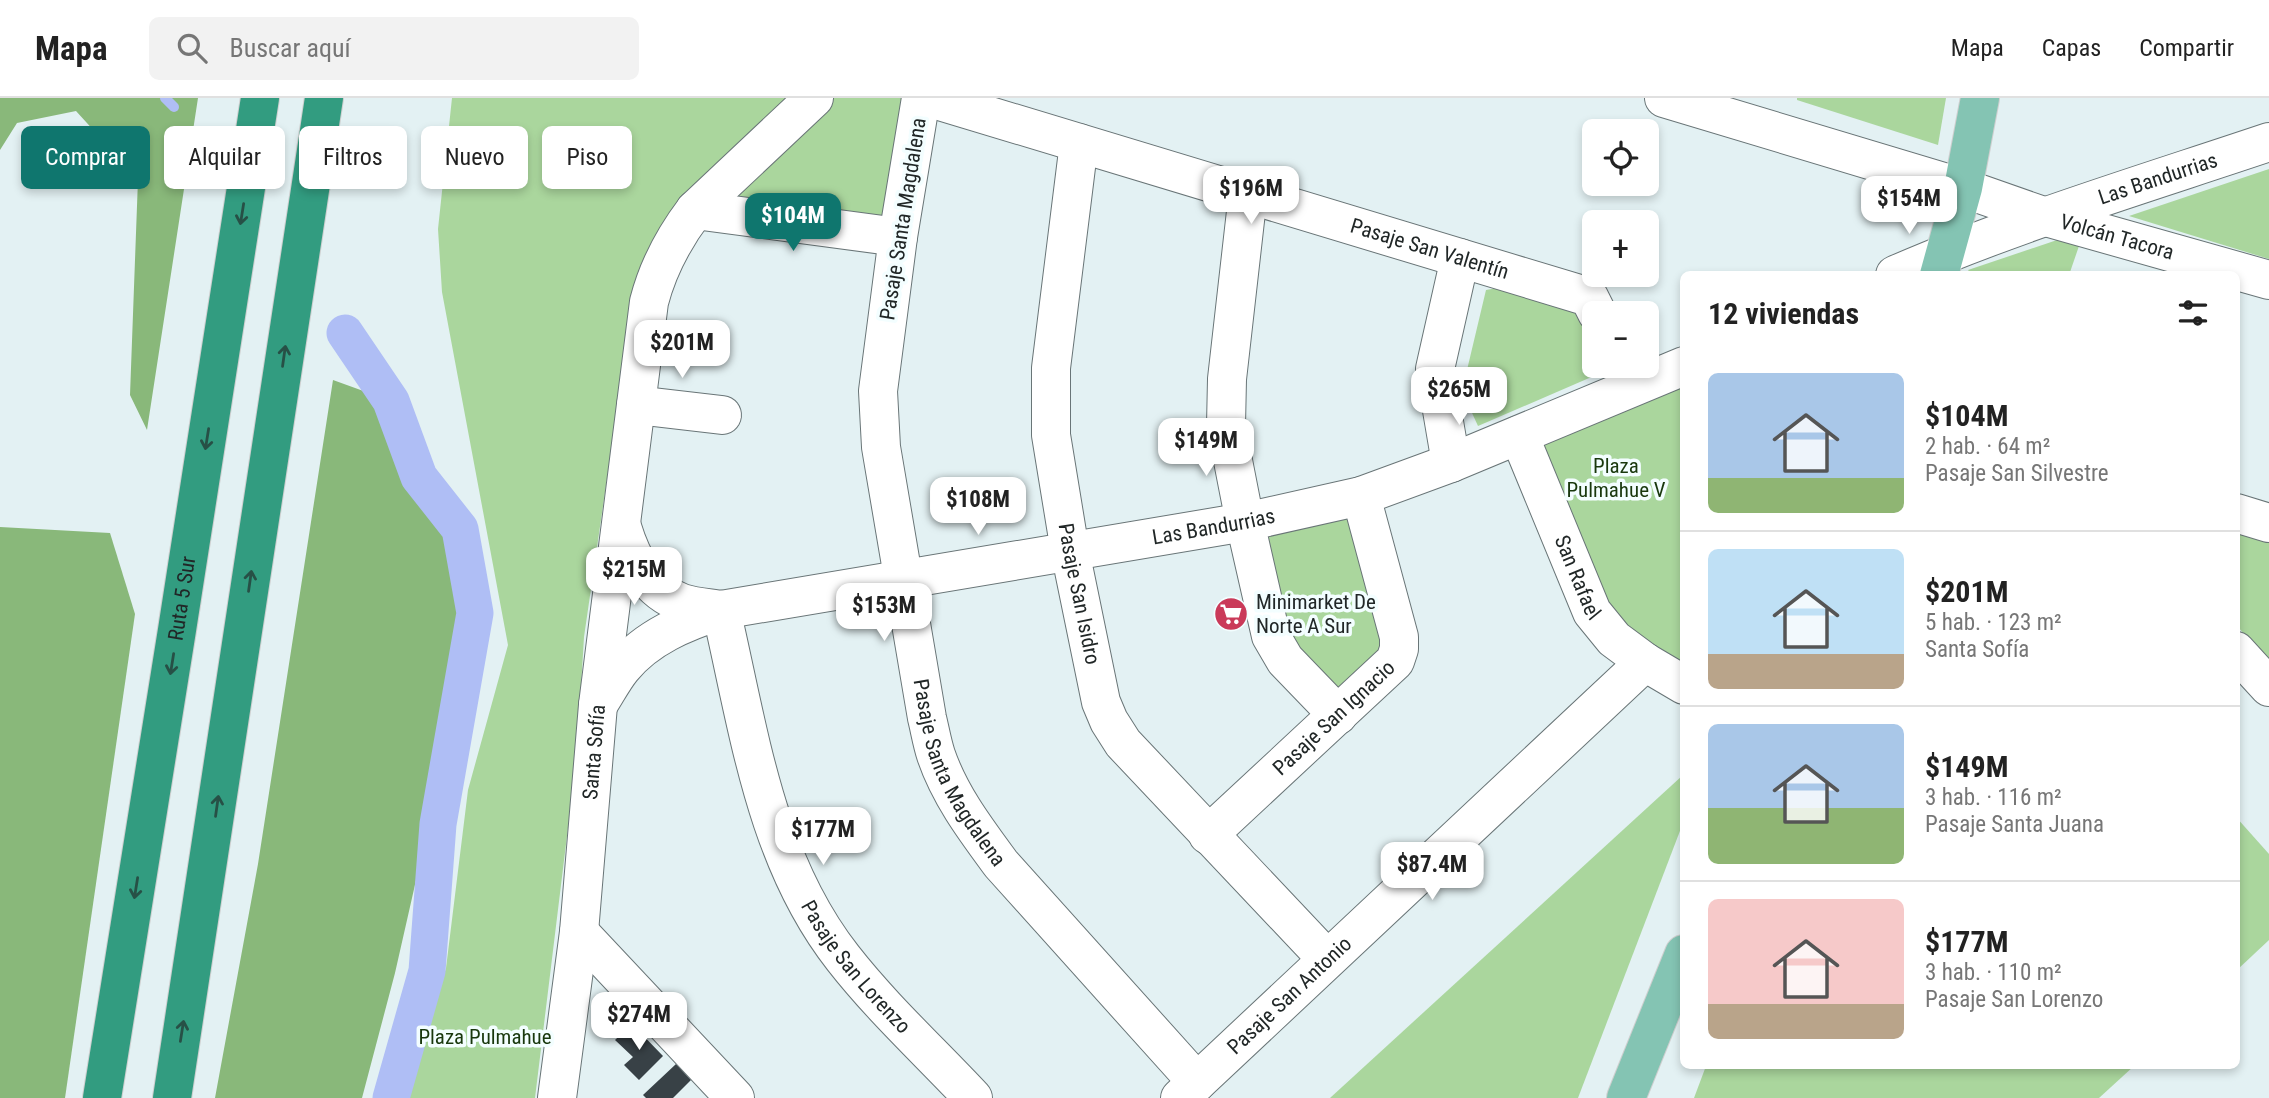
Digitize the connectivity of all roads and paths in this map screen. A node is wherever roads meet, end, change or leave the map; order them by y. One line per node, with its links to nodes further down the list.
1 (260, 98): 47 (highway, Ruta 5 Sur, one-way to 47)
2 (324, 98): 48 (highway, one-way to 2)
3 (814, 98): 12 (street, Santa Sofía)
4 (921, 98): 14 (street, Pasaje Santa Magdalena)
5 (930, 98): 9 (street, Pasaje San Valentín)
6 (1664, 98): 10 (street)
7 (1980, 98): 10 (main road)
8 (2269, 142): 13 (street, Las Bandurrias)
9 (1079, 143): 11 (street, Pasaje San Valentín); 33 (street, Pasaje San Isidro)
10 (1963, 188): 13 (street); 16 (main road)
11 (1248, 194): 15 (street, Pasaje San Valentín); 31 (street)
12 (695, 210): 14 (street); 24 (street, Santa Sofía)
13 (2046, 217): 16 (street, Las Bandurrias); 17 (street, Volcán Tacora)
14 (898, 237): 34 (street, Pasaje Santa Magdalena)
15 (1460, 258): 20 (street, Pasaje San Valentín); 27 (street)
16 (1922, 269)
17 (2237, 271)
18 (2240, 272): 19 (street, Volcán Tacora)
19 (2269, 280)
20 (1591, 301)
21 (1680, 367): 22 (street, Las Bandurrias)
22 (1659, 371)
23 (1625, 378): 26 (street, Las Bandurrias)
24 (636, 405): 25 (street); 30 (street, Santa Sofía)
25 (722, 415)
26 (1520, 435): 27 (street, Las Bandurrias); 37 (street, San Rafael)
27 (1451, 463): 28 (street, Las Bandurrias)
28 (1361, 496): 31 (street, Las Bandurrias); 41 (street, Pasaje San Ignacio)
29 (2240, 514): 32 (street)
30 (621, 522): 35 (street, Las Bandurrias); 40 (street, Santa Sofía)
31 (1245, 522): 33 (street, Las Bandurrias); 41 (street)
32 (2269, 523)
33 (1070, 551): 34 (street, Las Bandurrias); 42 (street, Pasaje San Isidro)
34 (902, 580): 35 (street, Las Bandurrias); 46 (street, Pasaje Santa Magdalena)
35 (721, 610): 40 (street, Las Bandurrias); 51 (street, Pasaje San Lorenzo)
36 (2240, 654): 39 (street)
37 (1645, 662): 38 (street, San Rafael); 44 (street, Pasaje San Antonio)
38 (1680, 682)
39 (2269, 687)
40 (598, 705): 43 (street, Santa Sofía)
41 (1338, 715): 42 (street, Pasaje San Ignacio)
42 (1208, 835): 44 (street, Pasaje San Isidro)
43 (579, 932): 49 (street, Santa Sofía); 50 (street)
44 (1327, 959): 46 (street, Pasaje San Antonio)
45 (1680, 964): 52 (main road)
46 (1188, 1090)
47 (102, 1098)
48 (172, 1098)
49 (557, 1098)
50 (735, 1098)
51 (973, 1098)
52 (1626, 1098)

